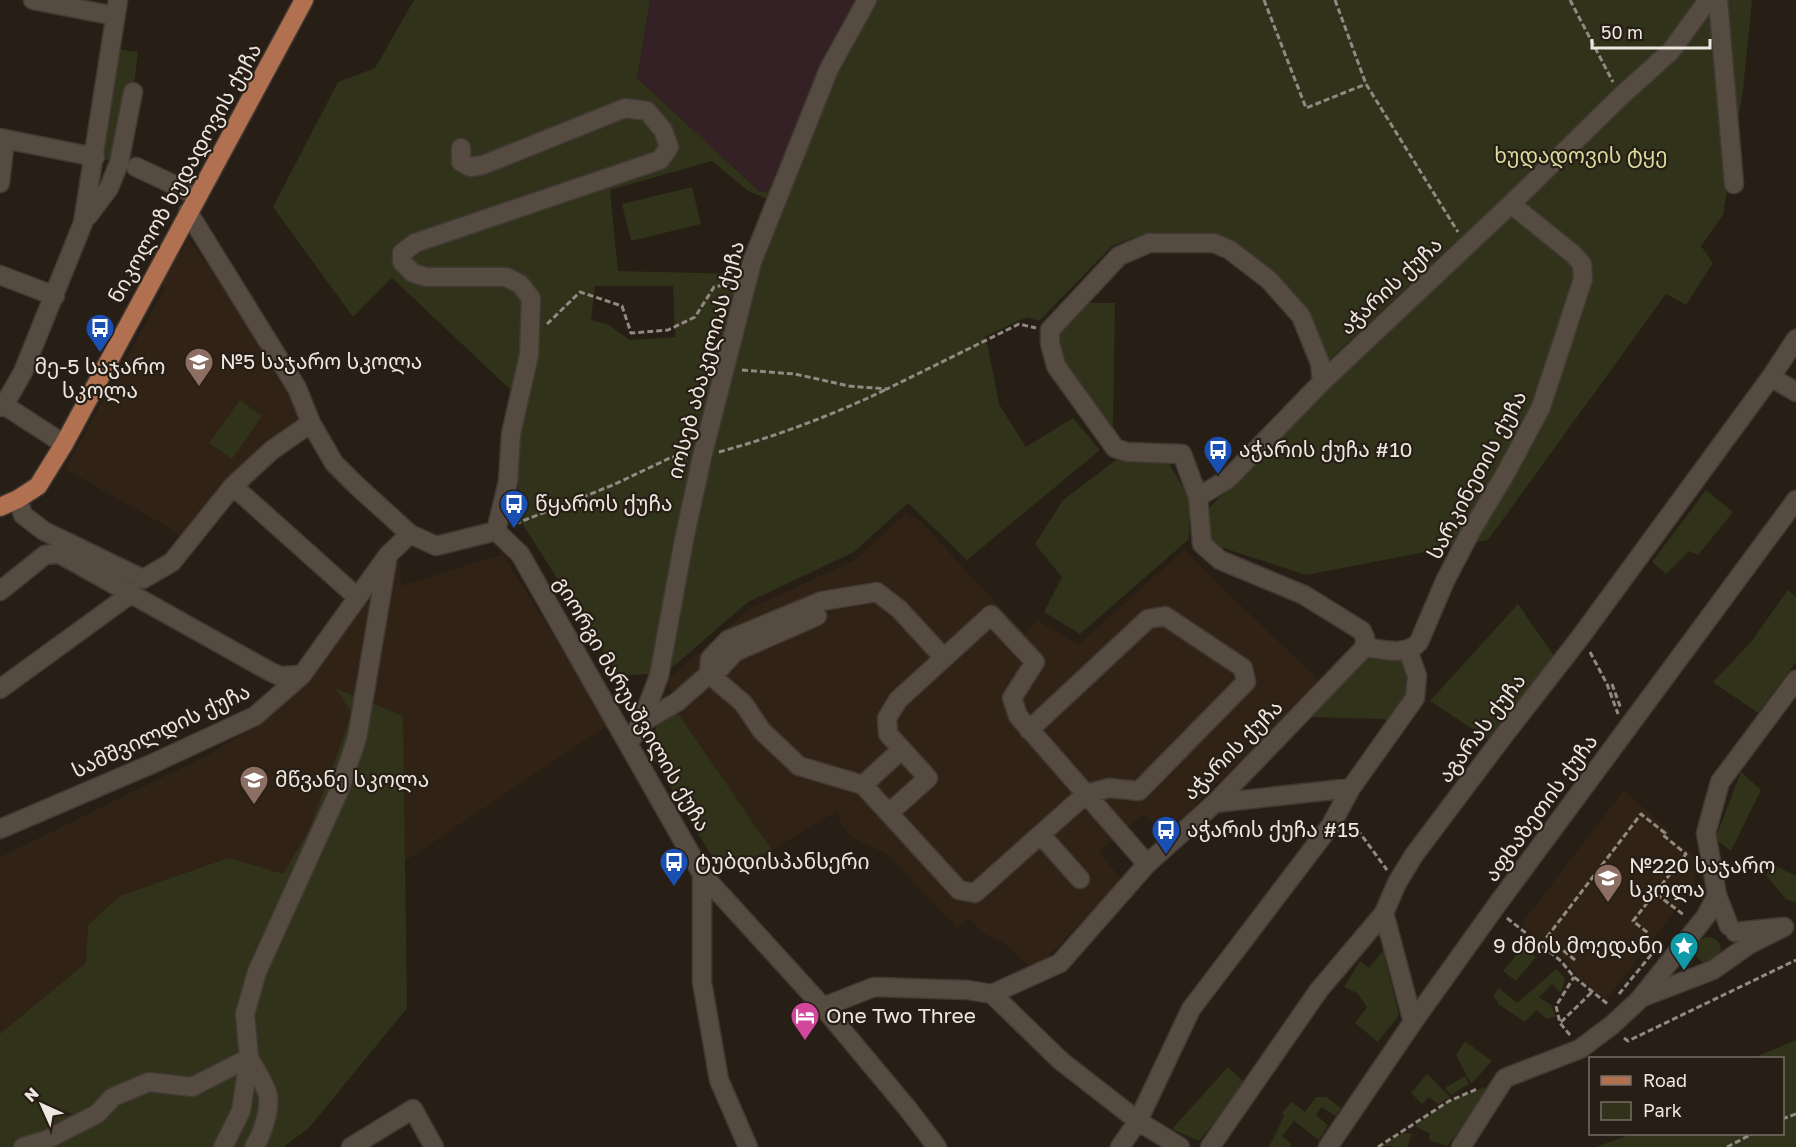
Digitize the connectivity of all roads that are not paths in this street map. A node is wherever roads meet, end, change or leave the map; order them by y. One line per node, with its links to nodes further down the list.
1 (33, 0): 6 (street)
2 (304, 0): 14 (main road, ნიკოლოზ ხუდადოვის ქუჩა)
3 (867, 0): 45 (street, იოსებ აბაკელიას ქუჩა)
4 (1708, 0): 15 (street, აჭარის ქუჩა)
5 (1718, 0): 13 (street)
6 (117, 8): 10 (street)
7 (133, 92): 17 (street)
8 (3, 139): 10 (street); 12 (street)
9 (461, 148): 32 (street)
10 (94, 157): 17 (street)
11 (136, 167): 14 (street)
12 (0, 183)
13 (1734, 184)
14 (198, 195): 16 (main road, ნიკოლოზ ხუდადოვის ქუჩა)
15 (1511, 204): 22 (street, აჭარის ქუჩა); 39 (street, სარკინეთის ქუჩა)
16 (188, 212): 25 (street); 26 (main road, ნიკოლოზ ხუდადოვის ქუჩა)
17 (83, 223): 19 (street)
18 (0, 275): 19 (street)
19 (55, 296): 24 (street)
20 (1796, 339): 21 (street, აგარას ქუჩა)
21 (1771, 377): 23 (street); 60 (street, აგარას ქუჩა)
22 (1322, 382): 28 (street, აჭარის ქუჩა); 28 (street)
23 (1796, 392)
24 (2, 406): 26 (street)
25 (311, 423): 27 (street); 33 (street)
26 (64, 444): 29 (main road, ნიკოლოზ ხუდადოვის ქუჩა)
27 (233, 486): 29 (street); 37 (street)
28 (1198, 497): 38 (street)
29 (18, 500): 31 (main road, ნიკოლოზ ხუდადოვის ქუჩა)
30 (1796, 500): 70 (street, აფხაზეთის ქუჩა)
31 (0, 507)
32 (496, 531): 33 (street); 47 (street, გიორგი მარუაშვილის ქუჩა)
33 (410, 534): 34 (street, სამშვილდის ქუჩა)
34 (388, 555): 37 (street, სამშვილდის ქუჩა); 71 (street)
35 (0, 591): 36 (street)
36 (132, 593): 42 (street); 44 (street)
37 (357, 597): 42 (street, სამშვილდის ქუჩა)
38 (1365, 647): 39 (street); 52 (street, აჭარის ქუჩა)
39 (1408, 651): 50 (street)
40 (944, 658): 41 (street); 46 (street); 48 (street)
41 (709, 674): 45 (street); 49 (street)
42 (302, 675): 54 (street, სამშვილდის ქუჩა)
43 (1796, 680): 59 (street)
44 (0, 688)
45 (641, 723): 47 (street, იოსებ აბაკელიას ქუჩა)
46 (1029, 730): 51 (street); 51 (street)
47 (629, 743): 57 (street, გიორგი მარუაშვილის ქუჩა)
48 (902, 749): 49 (street); 53 (street)
49 (863, 785): 53 (street)
50 (1351, 788): 52 (street); 72 (street)
51 (1086, 794): 55 (street); 56 (street)
52 (1215, 803): 56 (street, აჭარის ქუჩა)
53 (889, 813): 55 (street)
54 (0, 829)
55 (1041, 835): 58 (street)
56 (1147, 864): 67 (street, აჭარის ქუჩა)
57 (702, 874): 69 (street, გიორგი მარუაშვილის ქუჩა); 78 (street)
58 (1080, 879)
59 (1717, 895): 61 (street); 63 (street)
60 (1384, 913): 70 (street); 82 (street, აგარას ქუჩა)
61 (1691, 920): 63 (street); 64 (street)
62 (1790, 924): 63 (street); 65 (street)
63 (1732, 929): 65 (street)
64 (1684, 942): 66 (street); 68 (street)
65 (1737, 953): 66 (street)
66 (1703, 973): 68 (street)
67 (992, 994): 69 (street); 72 (street)
68 (1642, 997): 84 (street)
69 (823, 1007): 79 (street, გიორგი მარუაშვილის ქუჩა)
70 (1413, 1022): 83 (street, აფხაზეთის ქუჩა)
71 (249, 1058): 73 (street); 74 (street); 75 (street)
72 (1138, 1121): 80 (street); 81 (street)
73 (23, 1147)
74 (223, 1147)
75 (254, 1147)
76 (351, 1147): 77 (street)
77 (434, 1147)
78 (748, 1147)
79 (937, 1147)
80 (1120, 1147)
81 (1180, 1147)
82 (1210, 1147)
83 (1328, 1147)
84 (1461, 1147)

